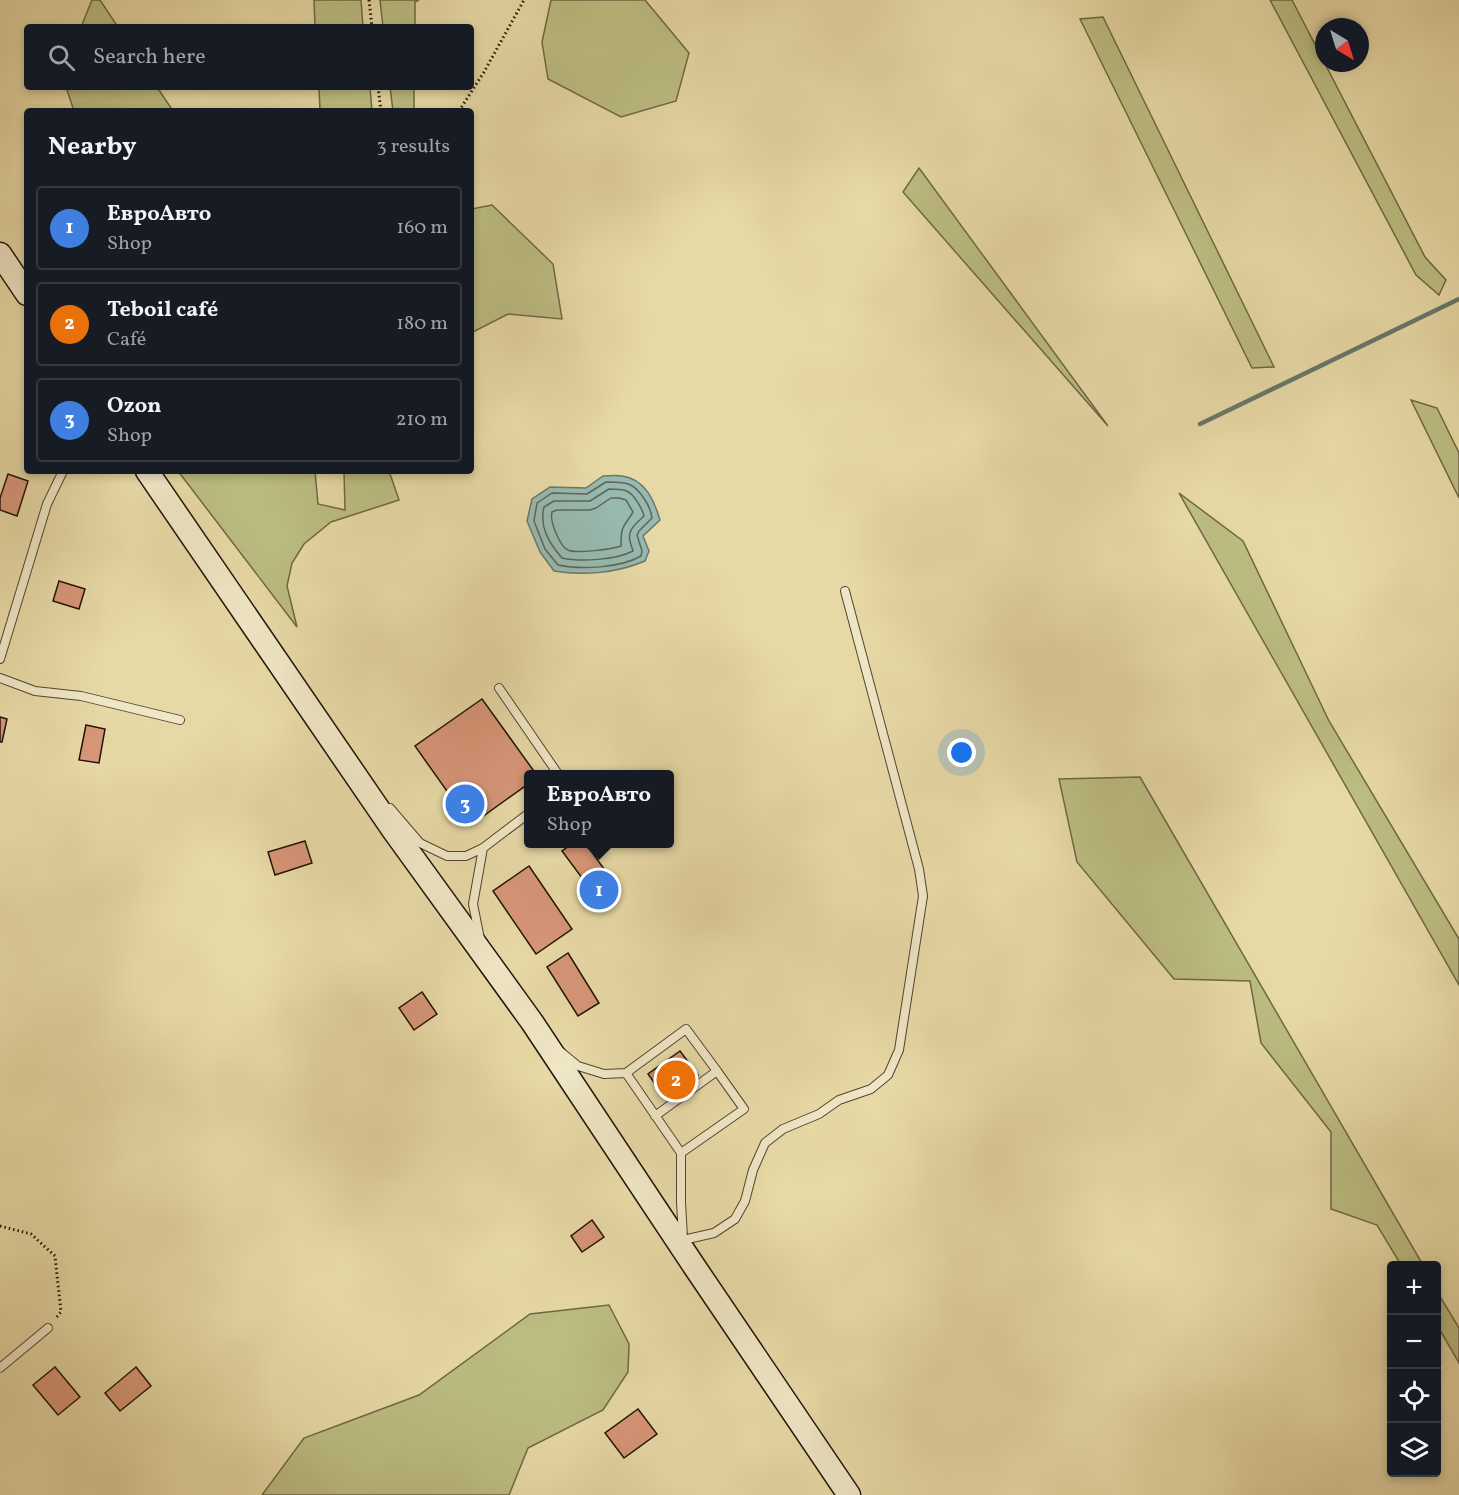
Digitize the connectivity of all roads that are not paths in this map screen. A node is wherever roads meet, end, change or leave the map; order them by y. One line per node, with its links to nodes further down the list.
1 (0, 254): 2 (main road)
2 (24, 290)
3 (61, 474): 6 (lane)
4 (149, 474): 10 (main road)
5 (845, 591): 20 (lane)
6 (0, 659)
7 (0, 678): 9 (lane)
8 (499, 688): 11 (lane)
9 (180, 720)
10 (324, 730): 13 (lane); 14 (main road)
11 (555, 770)
12 (524, 817): 13 (lane)
13 (483, 848): 14 (lane)
14 (502, 980): 15 (main road)
15 (532, 1022): 17 (lane); 21 (main road)
16 (717, 1071): 17 (lane); 18 (lane); 19 (lane)
17 (626, 1073): 18 (lane)
18 (655, 1116): 19 (lane)
19 (681, 1154): 20 (lane)
20 (683, 1240): 21 (lane)
21 (694, 1266): 24 (main road)
22 (48, 1328): 23 (lane)
23 (0, 1368)
24 (849, 1495)

